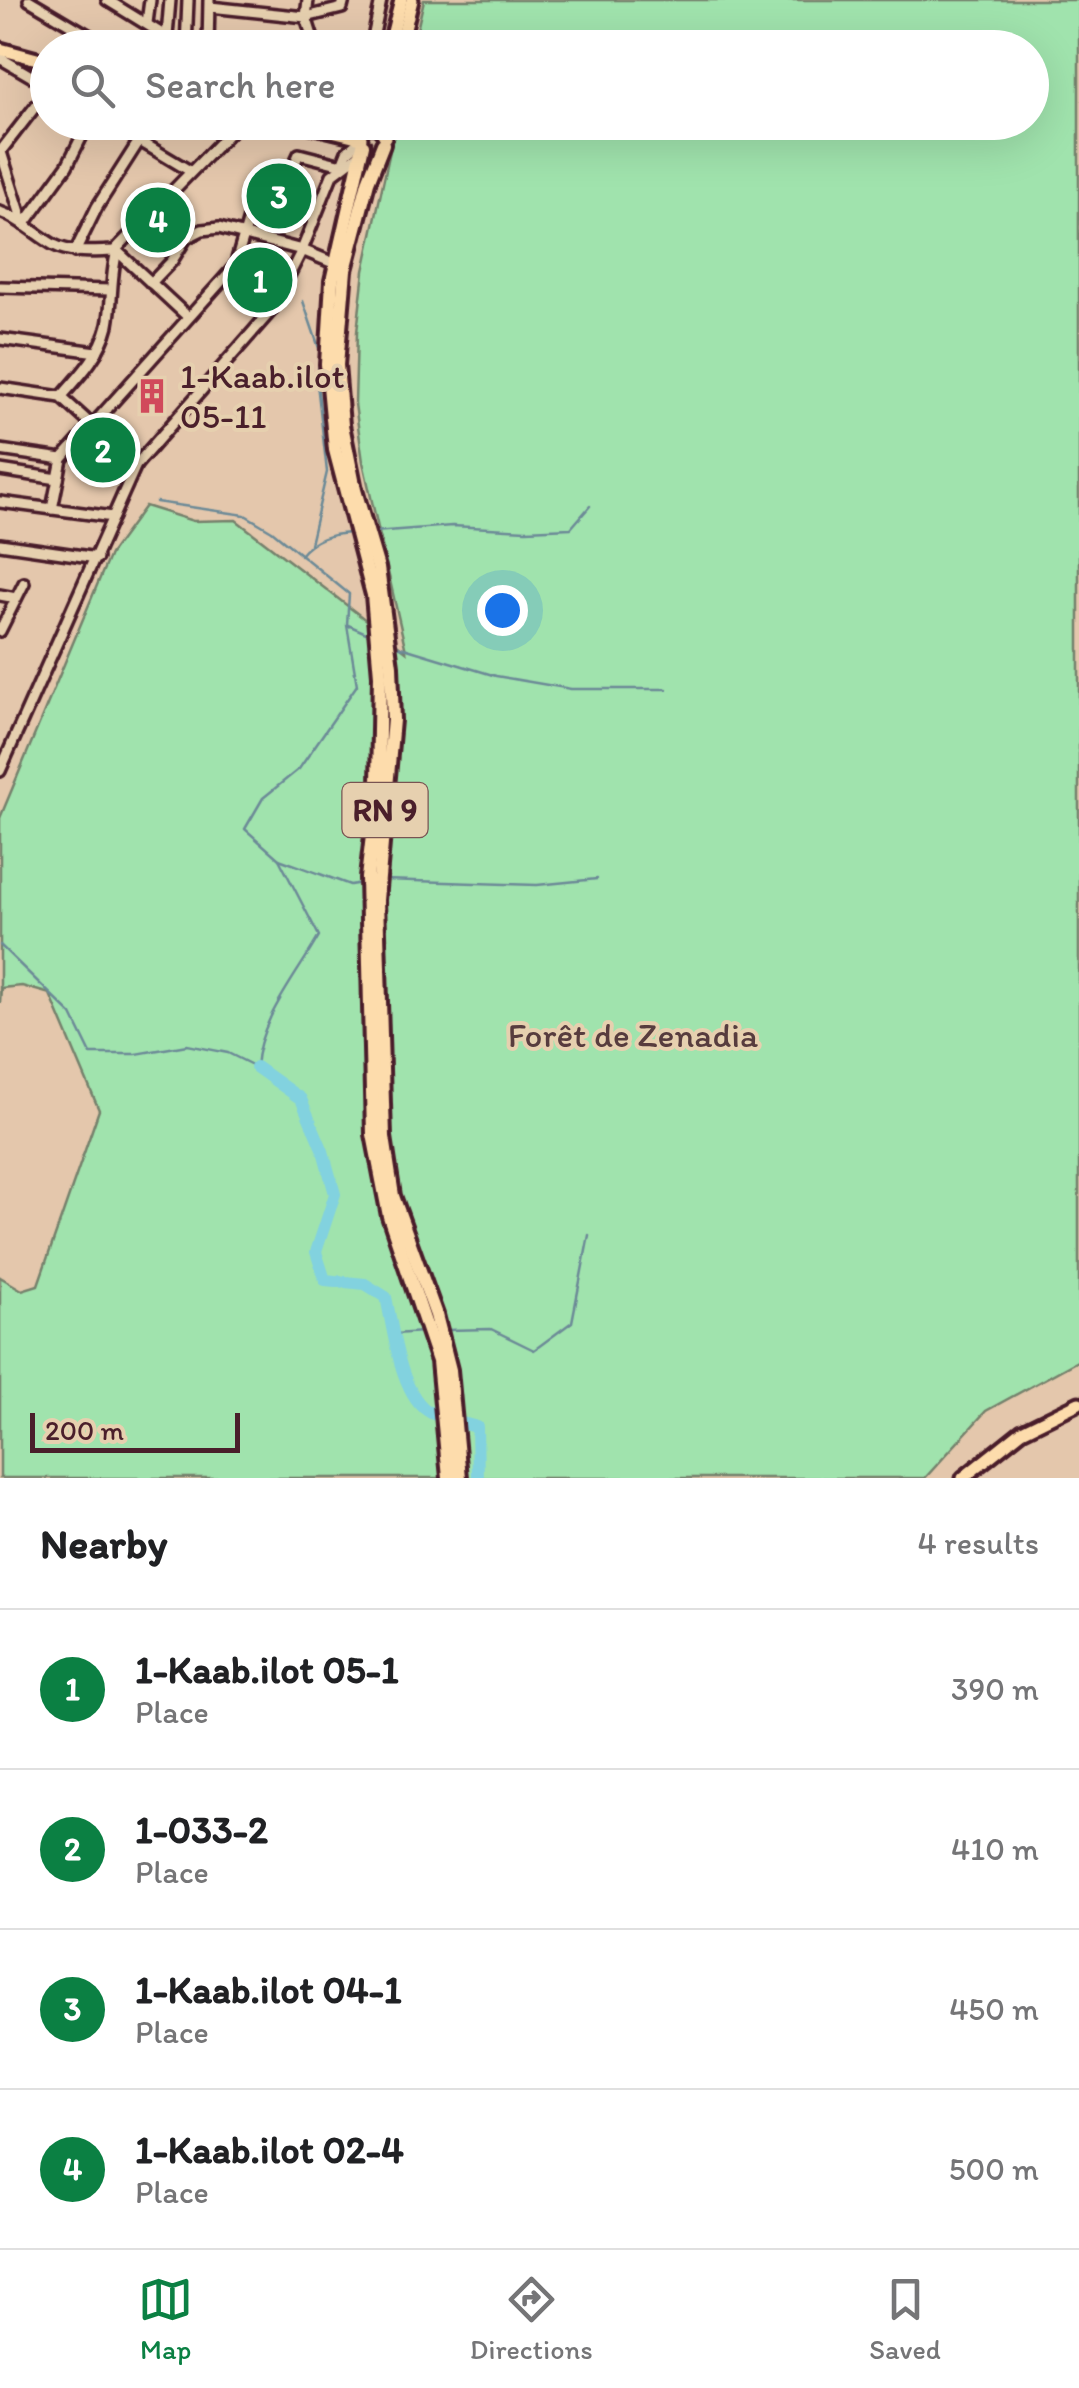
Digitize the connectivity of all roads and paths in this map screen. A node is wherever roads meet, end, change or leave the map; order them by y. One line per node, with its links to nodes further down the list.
1 (29, 0): 14 (street)
2 (107, 0): 13 (street)
3 (150, 0): 13 (street)
4 (170, 0): 16 (street)
5 (188, 0): 17 (street)
6 (308, 0): 12 (street)
7 (344, 0): 12 (street)
8 (381, 0): 20 (street)
9 (401, 0): 21 (main road)
10 (412, 0): 22 (main road)
11 (210, 3): 12 (street); 18 (street)
12 (306, 17): 19 (street)
13 (147, 23): 15 (street)
14 (80, 30)
15 (158, 30)
16 (168, 30)
17 (186, 30)
18 (209, 30)
19 (310, 30)
20 (375, 30)
21 (394, 30)
22 (404, 30)
23 (0, 46): 24 (main road); 25 (main road)
24 (30, 54)
25 (7, 58): 26 (street); 27 (street)
26 (0, 73)
27 (30, 75)
28 (30, 113): 36 (street)
29 (80, 140): 40 (street)
30 (222, 140): 38 (street)
31 (360, 140): 37 (street)
32 (362, 140): 45 (highway, RN 9)
33 (366, 140): 34 (main road)
34 (384, 140): 72 (highway, RN 9)
35 (139, 141): 38 (street); 44 (street)
36 (1, 152): 40 (street)
37 (342, 165): 41 (street); 42 (street)
38 (190, 171): 43 (street)
39 (0, 212): 40 (street)
40 (24, 226): 44 (street)
41 (245, 236): 42 (street); 46 (street); 49 (street)
42 (302, 250): 45 (street); 57 (street)
43 (117, 251): 44 (street); 46 (street); 48 (street)
44 (75, 252)
45 (336, 264): 71 (highway, RN 9)
46 (151, 283): 49 (street)
47 (0, 287): 48 (street)
48 (110, 290): 51 (street)
49 (188, 317): 54 (street)
50 (0, 339): 51 (street)
51 (97, 352): 53 (street)
52 (0, 388): 53 (street)
53 (61, 397): 54 (street)
54 (92, 426): 56 (street); 57 (street)
55 (0, 450): 56 (street)
56 (62, 460): 59 (street)
57 (136, 465): 62 (street)
58 (0, 470): 59 (street)
59 (58, 479): 61 (street)
60 (0, 502): 61 (street)
61 (52, 509): 62 (street)
62 (113, 518): 64 (street)
63 (0, 544): 64 (street)
64 (97, 558): 69 (street)
65 (24, 582): 67 (street)
66 (0, 595): 67 (street)
67 (16, 598): 68 (street)
68 (0, 632)
69 (0, 771)
70 (1079, 1403): 73 (main road)
71 (449, 1478)
72 (460, 1478)
73 (962, 1478)

